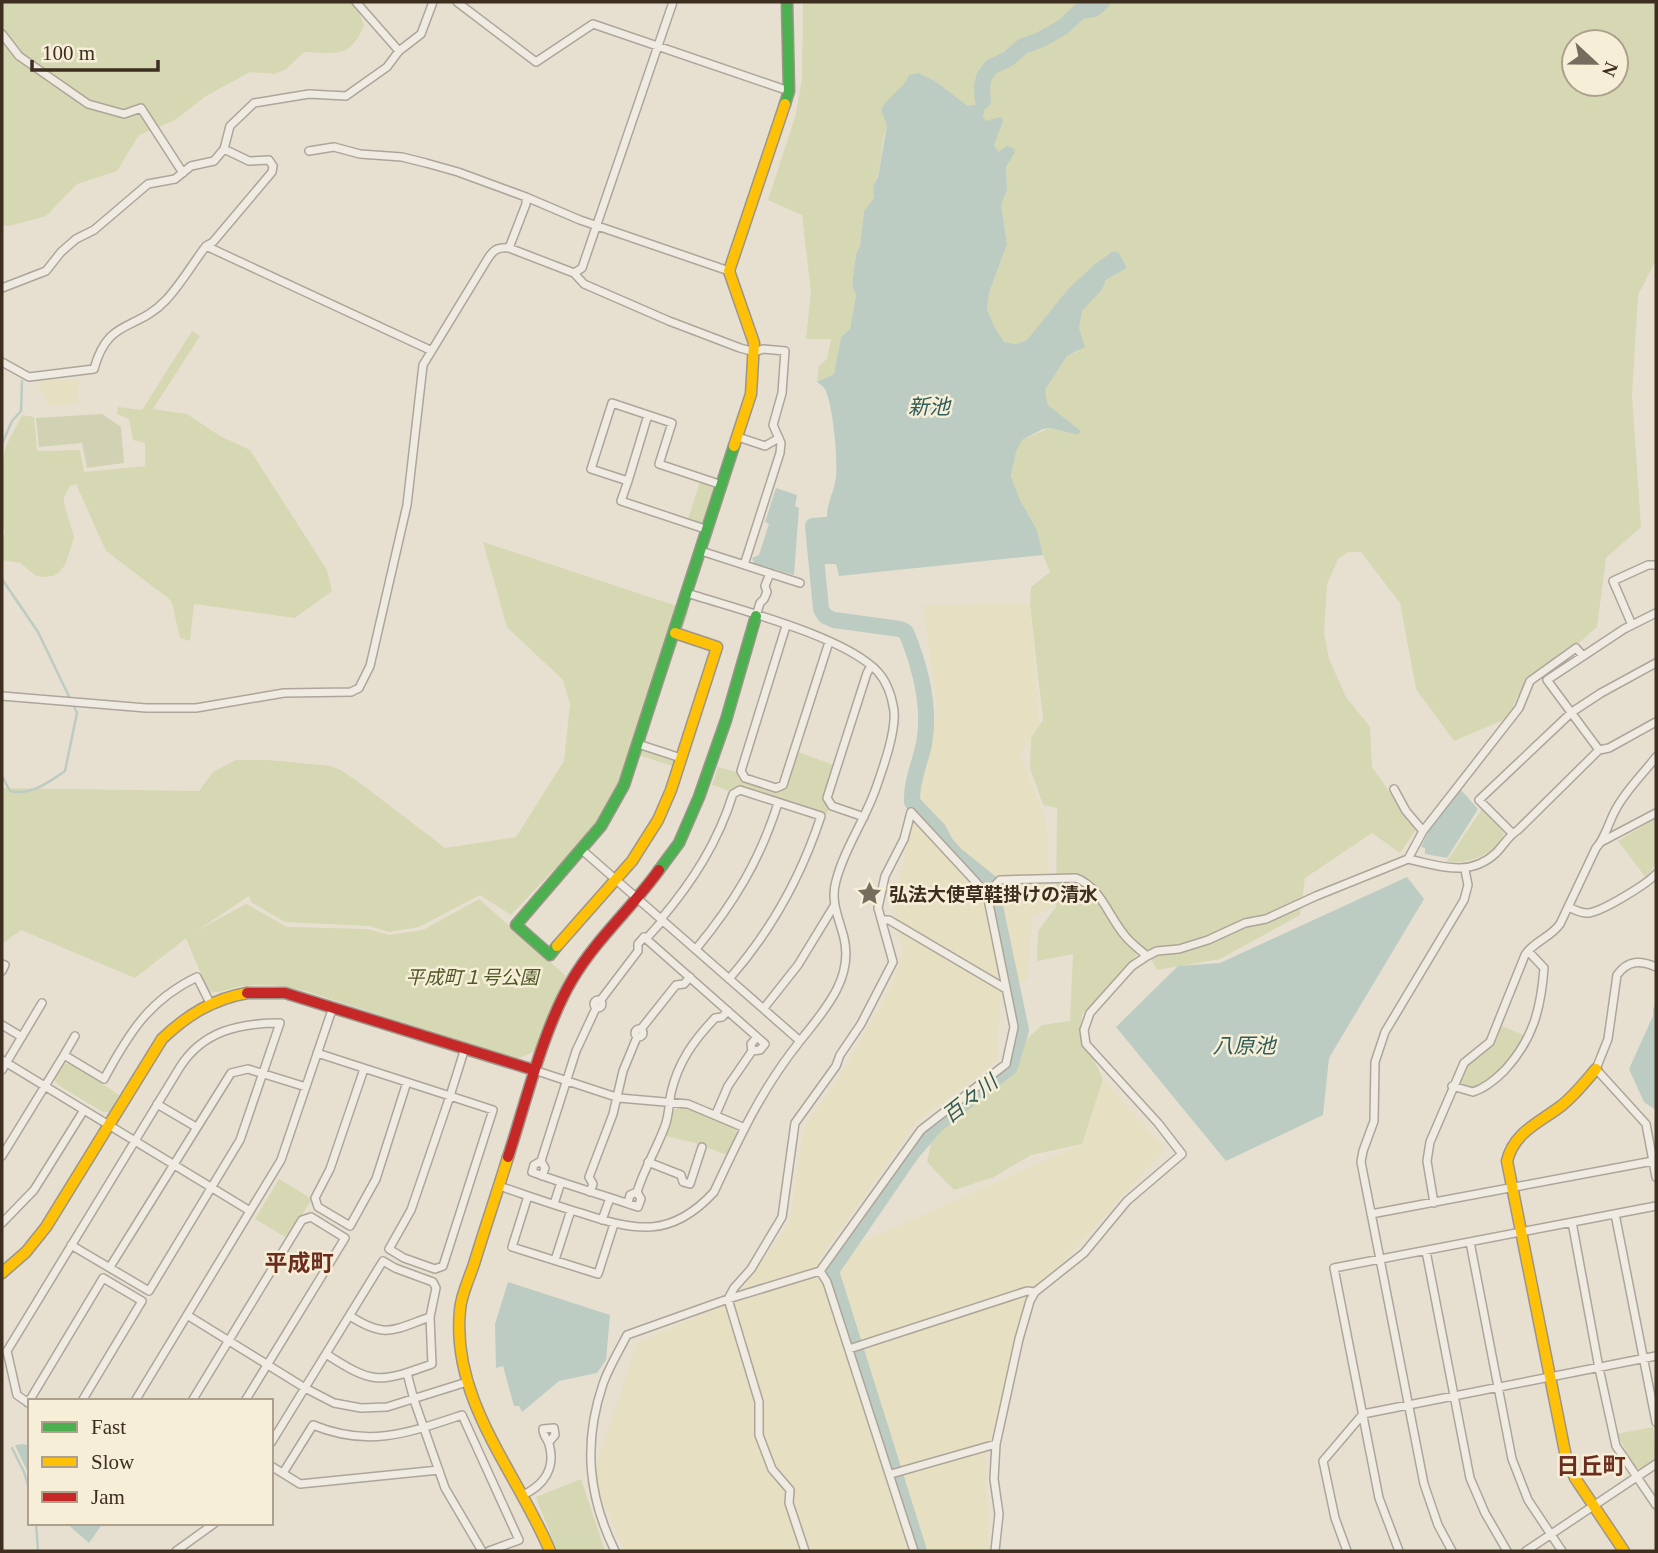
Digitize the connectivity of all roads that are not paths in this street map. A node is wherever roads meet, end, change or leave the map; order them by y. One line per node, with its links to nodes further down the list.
1 (356, 2): 8 (street)
2 (433, 2): 8 (street)
3 (457, 2): 7 (street)
4 (673, 2): 7 (street)
5 (787, 2): 9 (street)
6 (2, 34): 12 (street)
7 (657, 46): 9 (street); 14 (street)
8 (398, 51): 10 (street)
9 (789, 92): 17 (street)
10 (224, 149): 12 (street); 15 (street)
11 (309, 150): 13 (street)
12 (183, 173): 19 (street)
13 (526, 197): 14 (street); 16 (street)
14 (597, 225): 17 (street); 18 (street)
15 (206, 246): 20 (street); 22 (street)
16 (509, 248): 18 (street); 20 (street)
17 (729, 271): 21 (street)
18 (575, 274): 21 (street)
19 (2, 288)
20 (430, 351): 44 (street)
21 (755, 352): 24 (street); 25 (street)
22 (2, 362)
23 (648, 415): 26 (street); 26 (street); 27 (street)
24 (737, 437): 25 (street); 27 (street)
25 (779, 439): 30 (street)
26 (628, 481): 28 (street)
27 (722, 485): 28 (street)
28 (708, 530): 29 (street)
29 (701, 551): 30 (street); 34 (street)
30 (744, 565): 32 (street)
31 (1656, 565): 38 (street)
32 (770, 573): 33 (street); 36 (street)
33 (800, 583)
34 (687, 593): 36 (street); 39 (street)
35 (1656, 613): 38 (street)
36 (756, 616): 37 (street); 64 (street)
37 (786, 625): 40 (street); 40 (street)
38 (1632, 625): 41 (street)
39 (675, 633): 47 (street); 50 (street)
40 (829, 642): 43 (street)
41 (1583, 656): 45 (street); 55 (street)
42 (1656, 663): 45 (street)
43 (871, 666): 54 (street); 54 (street)
44 (2, 696)
45 (1572, 712): 48 (street); 56 (street)
46 (1656, 722): 48 (street)
47 (638, 744): 50 (street); 58 (street)
48 (1599, 750): 56 (street)
49 (1656, 757): 57 (street)
50 (681, 758): 62 (street)
51 (1394, 789): 55 (street)
52 (779, 803): 67 (street); 70 (street); 78 (street)
53 (1656, 813): 57 (street)
54 (864, 817): 65 (street)
55 (1423, 831): 59 (street)
56 (1512, 833): 60 (street)
57 (1601, 842): 66 (street)
58 (582, 850): 62 (street); 62 (street)
59 (1408, 859): 60 (street); 72 (street)
60 (1465, 870): 138 (street)
61 (1656, 874): 66 (street)
62 (616, 879): 64 (street)
63 (987, 894): 68 (street); 72 (street); 80 (street)
64 (638, 898): 67 (street); 99 (street)
65 (834, 906): 85 (street); 91 (street)
66 (1568, 908): 71 (street)
67 (662, 920): 69 (street); 70 (street)
68 (882, 920): 80 (street); 154 (street)
69 (649, 941): 76 (street); 101 (street)
70 (696, 949): 78 (street)
71 (1528, 951): 104 (street); 104 (street)
72 (1147, 956): 153 (street)
73 (2, 964): 75 (street)
74 (1656, 967): 97 (street)
75 (2, 971)
76 (682, 971): 77 (street); 79 (street)
77 (690, 978): 79 (street); 83 (street)
78 (729, 979): 85 (street)
79 (676, 985): 107 (street)
80 (1006, 989): 151 (street)
81 (42, 1003): 89 (street)
82 (209, 1003): 84 (street); 94 (street); 112 (street)
83 (720, 1004): 86 (street); 87 (street)
84 (333, 1007): 92 (street); 93 (street)
85 (764, 1008): 91 (street)
86 (728, 1011): 87 (street); 111 (street)
87 (715, 1018): 108 (street)
88 (2, 1025): 89 (street)
89 (22, 1037): 95 (street)
90 (75, 1037): 94 (street)
91 (800, 1041): 114 (street)
92 (465, 1048): 99 (street); 106 (street)
93 (317, 1054): 96 (street); 105 (street)
94 (64, 1055): 103 (street)
95 (4, 1061): 98 (street); 103 (street)
96 (364, 1069): 102 (street); 102 (street)
97 (1596, 1069): 118 (street); 129 (street)
98 (2, 1070)
99 (534, 1070): 101 (street); 126 (street)
100 (263, 1073): 105 (street); 109 (street); 113 (street); 127 (street)
101 (567, 1081): 107 (street); 125 (street)
102 (407, 1082): 106 (street)
103 (45, 1086): 110 (street); 117 (street)
104 (1452, 1086): 133 (street)
105 (306, 1087): 137 (street)
106 (450, 1096): 106 (street)
107 (619, 1098): 108 (street); 123 (street)
108 (670, 1102): 111 (street); 119 (street)
109 (157, 1104): 113 (street); 115 (street)
110 (84, 1110): 112 (street); 142 (street)
111 (716, 1114): 114 (street)
112 (108, 1124): 115 (street); 152 (street)
113 (196, 1127): 120 (street)
114 (745, 1128): 143 (street)
115 (134, 1141): 120 (street); 146 (street)
116 (702, 1147): 121 (street)
117 (2, 1156)
118 (1653, 1161): 124 (street); 129 (street)
119 (648, 1162): 122 (street); 132 (street)
120 (173, 1165): 127 (street); 150 (street)
121 (695, 1170): 122 (street); 122 (street)
122 (681, 1175)
123 (589, 1177): 128 (street); 130 (street)
124 (1656, 1177)
125 (561, 1182): 128 (street); 134 (street)
126 (499, 1186): 131 (street); 167 (street)
127 (212, 1188): 137 (street); 150 (street)
128 (580, 1188): 130 (street)
129 (1511, 1188): 133 (street); 144 (street)
130 (590, 1192): 132 (street)
131 (528, 1196): 134 (street); 149 (street)
132 (610, 1198): 140 (street)
133 (1434, 1203): 138 (street)
134 (554, 1204): 136 (street)
135 (1656, 1206): 139 (street)
136 (571, 1210): 140 (street); 149 (street)
137 (250, 1211): 155 (street)
138 (1371, 1214): 148 (street)
139 (1615, 1214): 141 (street); 162 (street)
140 (602, 1220): 143 (street)
141 (1572, 1222): 144 (street); 164 (street)
142 (2, 1223)
143 (614, 1224): 149 (street)
144 (1520, 1231): 145 (street); 166 (street)
145 (1470, 1242): 147 (street); 169 (street)
146 (71, 1245): 150 (street); 177 (street)
147 (1426, 1251): 148 (street); 170 (street)
148 (1380, 1259): 178 (street); 179 (street)
149 (555, 1261)
150 (110, 1267)
151 (820, 1271): 154 (street); 159 (street)
152 (2, 1273)
153 (1035, 1292): 159 (street); 184 (street)
154 (728, 1299): 200 (street); 201 (street)
155 (187, 1315): 158 (street); 173 (street)
156 (350, 1316): 157 (street); 157 (street); 160 (street)
157 (430, 1317): 165 (street)
158 (229, 1341): 163 (street); 163 (street); 174 (street)
159 (849, 1349): 189 (street)
160 (326, 1354): 165 (street); 168 (street)
161 (1656, 1356): 162 (street)
162 (1643, 1359): 164 (street); 180 (street)
163 (267, 1364): 168 (street); 175 (street)
164 (1599, 1368): 166 (street); 190 (street)
165 (407, 1373): 176 (street)
166 (1548, 1377): 169 (street); 193 (street)
167 (467, 1382): 176 (street); 191 (street)
168 (305, 1388): 176 (street); 182 (street)
169 (1497, 1388): 170 (street); 195 (street)
170 (1453, 1395): 178 (street); 207 (street)
171 (31, 1399): 172 (street)
172 (83, 1399)
173 (136, 1399)
174 (193, 1399)
175 (246, 1399)
176 (414, 1400): 181 (street)
177 (28, 1402)
178 (1408, 1405): 179 (street); 206 (street)
179 (1363, 1414): 204 (street); 205 (street)
180 (1656, 1422)
181 (424, 1427): 187 (street); 188 (street); 198 (street)
182 (273, 1440)
183 (549, 1442): 191 (street)
184 (996, 1444): 189 (street); 203 (street)
185 (1656, 1464): 190 (street)
186 (273, 1467): 188 (street)
187 (439, 1471): 188 (street); 197 (street)
188 (283, 1473)
189 (891, 1474): 202 (street)
190 (1637, 1477): 192 (street); 193 (street)
191 (523, 1495): 199 (street)
192 (1656, 1505)
193 (1593, 1506): 195 (street); 210 (street)
194 (204, 1526): 196 (street)
195 (1551, 1535): 208 (street); 209 (street)
196 (176, 1551)
197 (482, 1551)
198 (489, 1551)
199 (551, 1551)
200 (615, 1551)
201 (804, 1551)
202 (914, 1551)
203 (995, 1551)
204 (1347, 1551)
205 (1399, 1551)
206 (1452, 1551)
207 (1507, 1551)
208 (1526, 1551)
209 (1562, 1551)
210 (1624, 1551)

